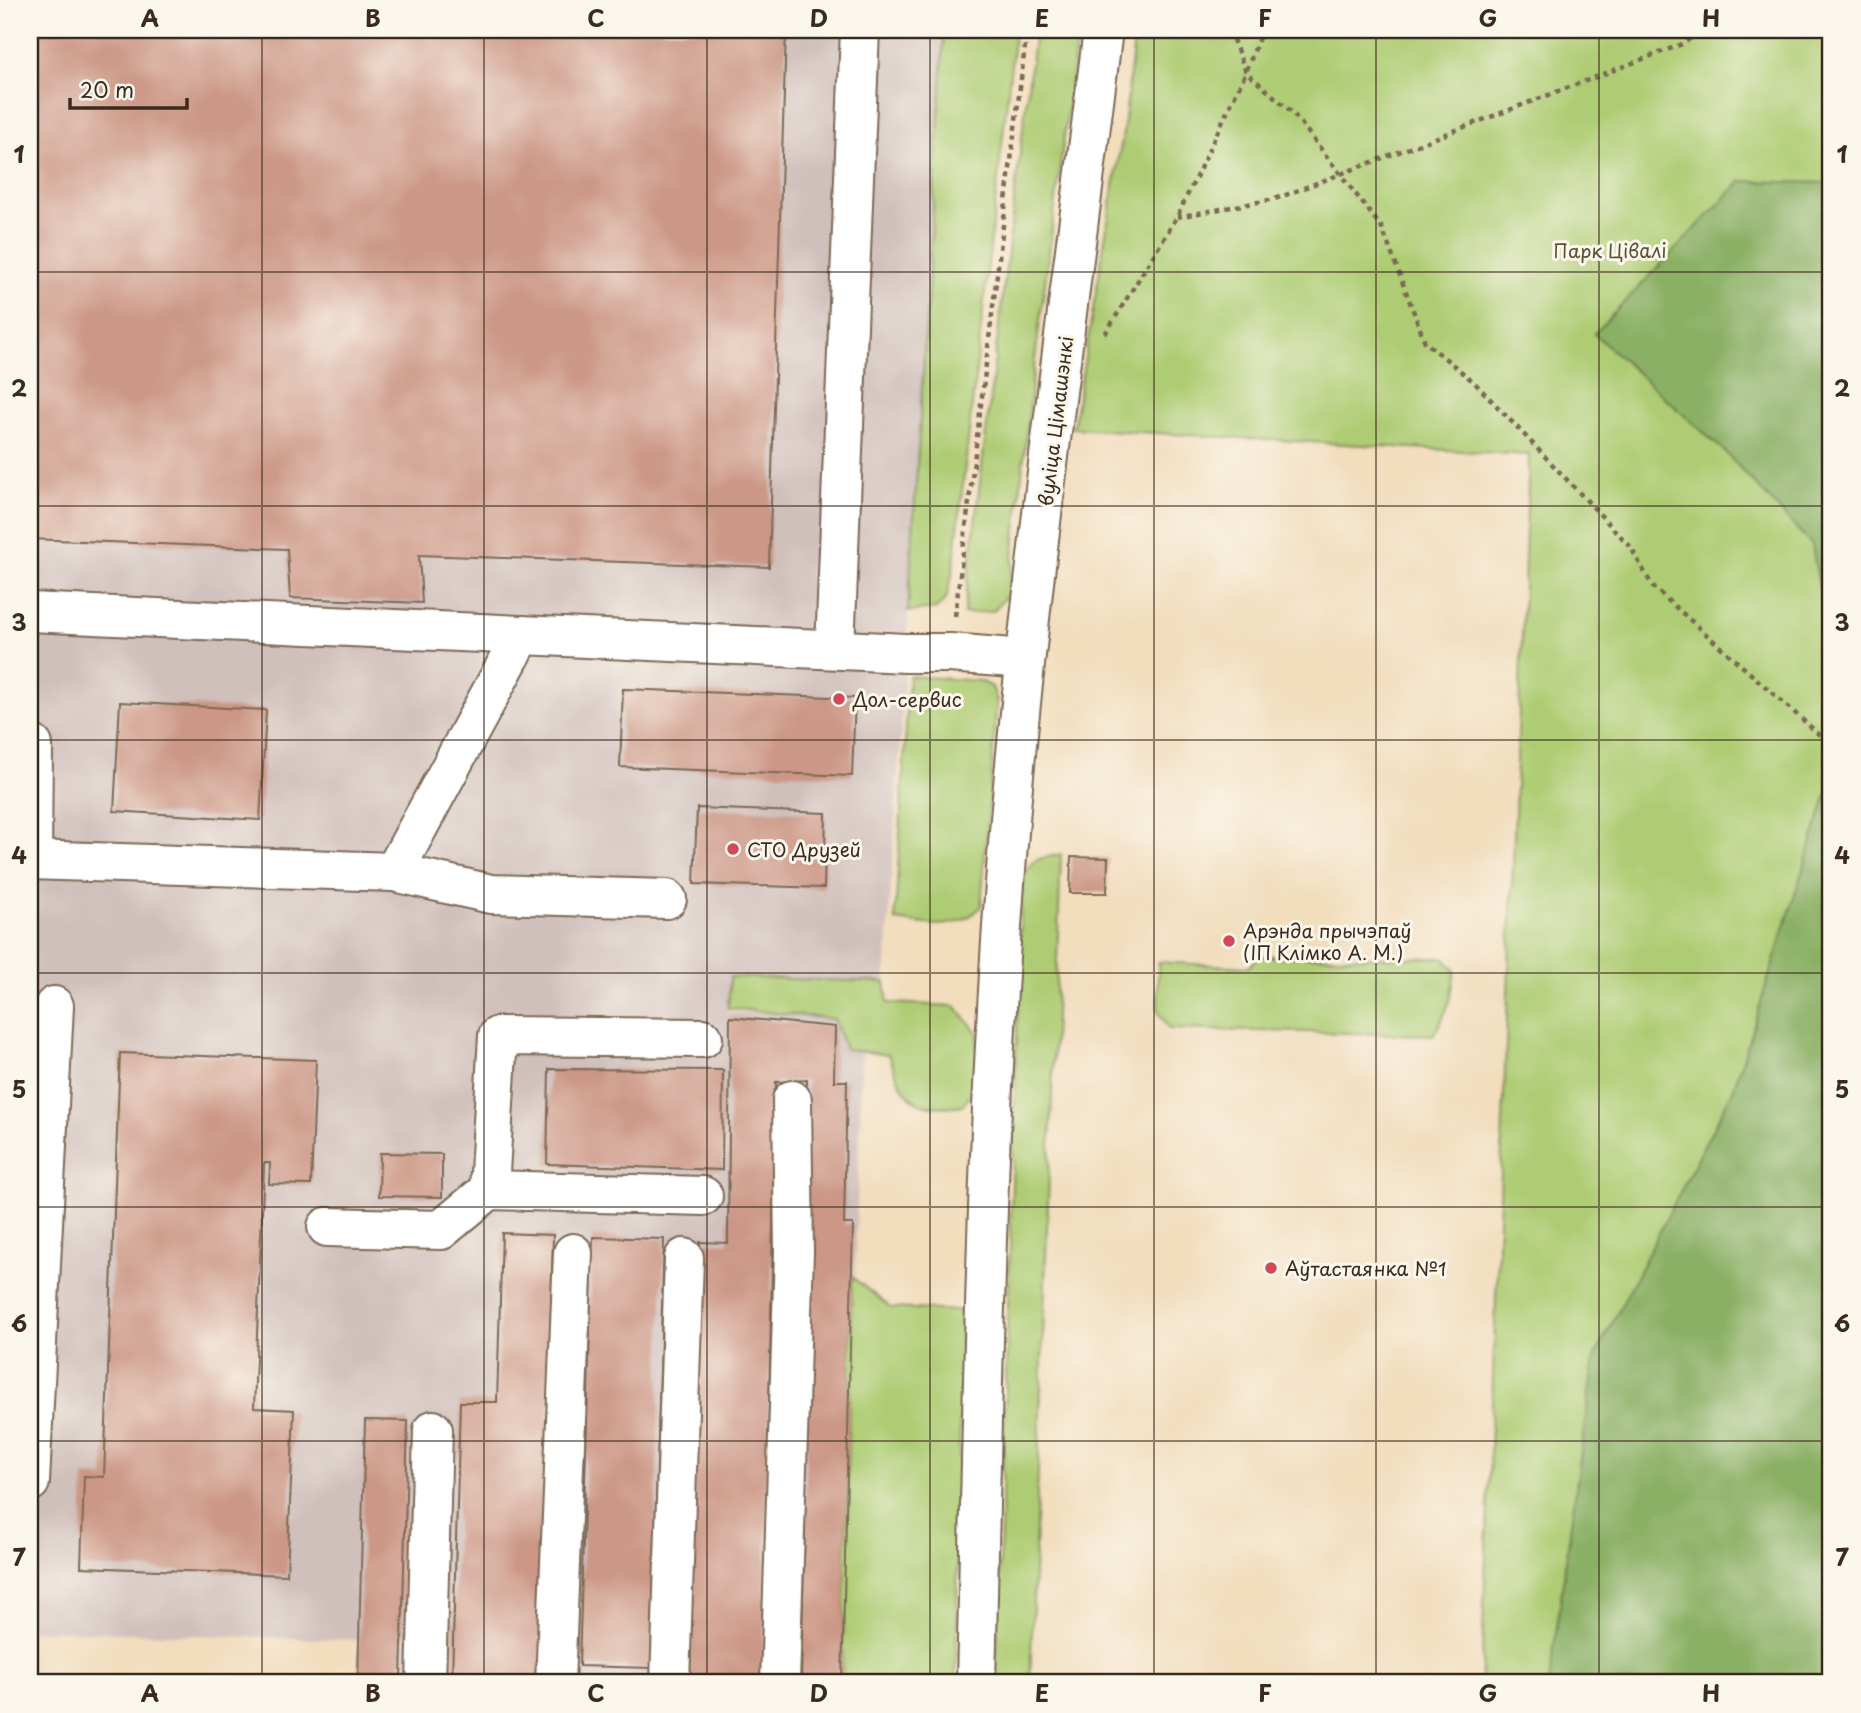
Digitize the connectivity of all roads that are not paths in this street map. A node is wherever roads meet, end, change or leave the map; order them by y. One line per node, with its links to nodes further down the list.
1 (860, 30): 5 (lane)
2 (1103, 30): 6 (lane, вуліца Цімашэнкі)
3 (30, 612): 4 (lane)
4 (522, 635): 5 (lane); 9 (lane)
5 (835, 649): 6 (lane)
6 (1026, 659): 25 (lane, вуліца Цімашэнкі)
7 (33, 745): 8 (lane)
8 (31, 860): 9 (lane)
9 (394, 872): 10 (lane)
10 (667, 899)
11 (54, 1006): 20 (lane)
12 (703, 1038): 14 (lane)
13 (792, 1100): 24 (lane)
14 (489, 1190): 15 (lane); 16 (lane)
15 (704, 1196)
16 (327, 1227)
17 (573, 1253): 22 (lane)
18 (684, 1258): 23 (lane)
19 (433, 1430): 21 (lane)
20 (30, 1482)
21 (426, 1683)
22 (555, 1683)
23 (670, 1683)
24 (780, 1683)
25 (976, 1683)

